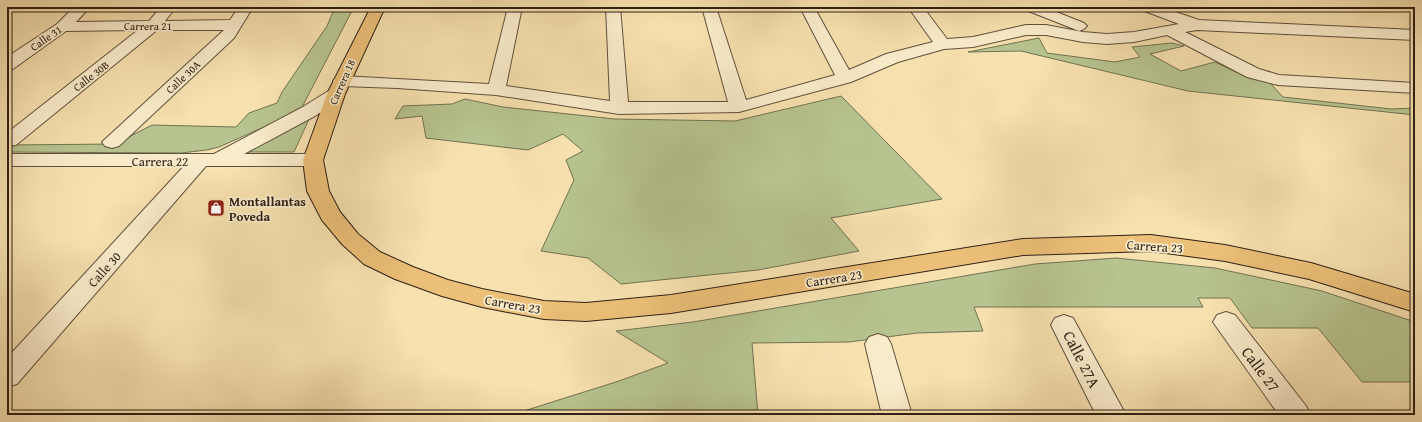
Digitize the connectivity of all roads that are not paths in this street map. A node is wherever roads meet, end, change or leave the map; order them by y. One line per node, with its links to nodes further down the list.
1 (83, 7): 15 (street, Calle 31)
2 (169, 7): 14 (street, Calle 30B)
3 (246, 7): 12 (street, Calle 30A)
4 (378, 7): 22 (highway, Carrera 18)
5 (515, 7): 24 (street)
6 (612, 7): 26 (street)
7 (709, 7): 25 (street)
8 (807, 7): 21 (street)
9 (915, 7): 19 (street)
10 (1031, 7): 18 (street)
11 (1147, 7): 13 (street)
12 (235, 25): 14 (street, Carrera 21); 27 (street, Calle 30A)
13 (1197, 25): 16 (street); 17 (street)
14 (154, 26): 15 (street, Carrera 21); 28 (street, Calle 30B)
15 (62, 28): 20 (street, Calle 31)
16 (1171, 31): 18 (street); 23 (street)
17 (1415, 35)
18 (1107, 39): 19 (street)
19 (943, 44): 21 (street)
20 (7, 65)
21 (845, 78): 25 (street)
22 (339, 88): 24 (street); 29 (highway, Carrera 18); 30 (street, Calle 30)
23 (1415, 88)
24 (496, 90): 26 (street)
25 (739, 107): 26 (street)
26 (619, 108)
27 (112, 142)
28 (8, 150): 30 (street, Carrera 22)
29 (313, 160): 30 (street, Carrera 22); 31 (highway, Carrera 23)
30 (208, 161): 35 (street, Calle 30)
31 (1415, 303)
32 (1226, 322): 38 (street, Calle 27)
33 (1064, 324): 37 (street, Calle 27A)
34 (878, 344): 36 (street)
35 (7, 376)
36 (897, 415)
37 (1111, 415)
38 (1296, 415)

